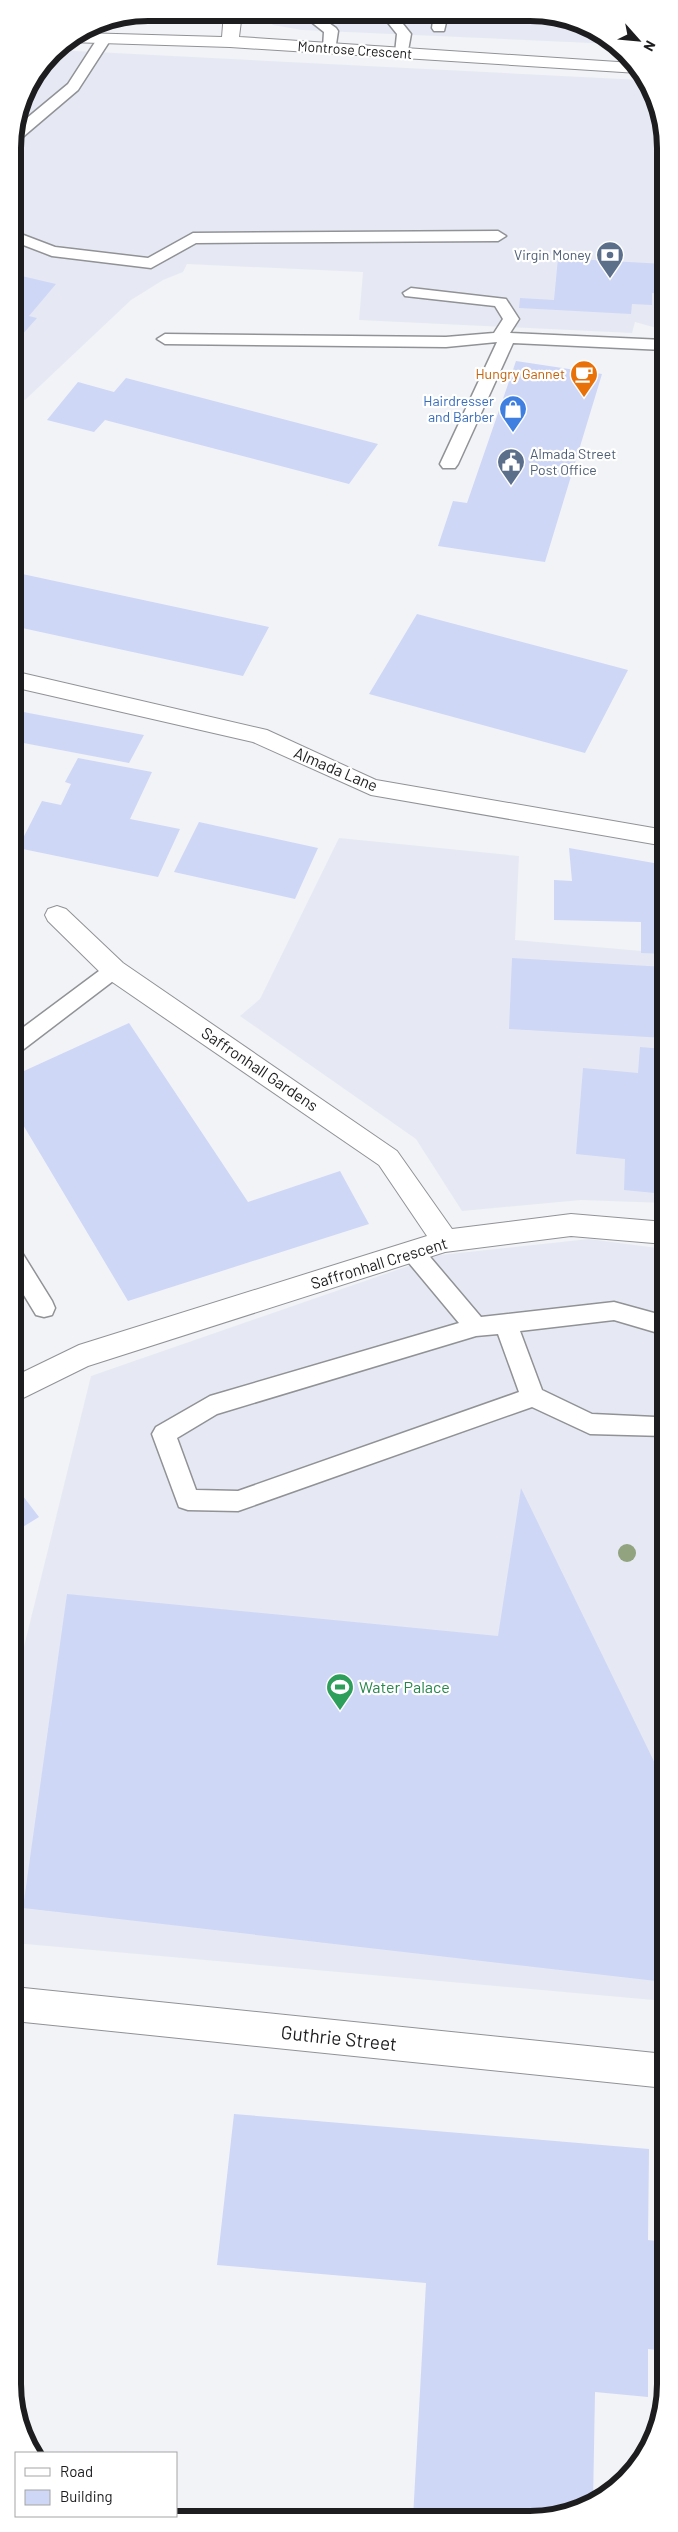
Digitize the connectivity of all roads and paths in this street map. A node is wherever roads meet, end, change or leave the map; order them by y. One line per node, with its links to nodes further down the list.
1 (233, 21): 6 (street)
2 (317, 21): 7 (lane)
3 (394, 21): 8 (lane)
4 (84, 38): 5 (street, Montrose Crescent)
5 (104, 39): 6 (street, Montrose Crescent); 10 (lane)
6 (230, 42): 7 (street, Montrose Crescent)
7 (330, 48): 8 (street, Montrose Crescent)
8 (402, 53): 9 (street, Montrose Crescent)
9 (627, 67)
10 (22, 130)
11 (498, 236): 12 (lane)
12 (22, 239)
13 (411, 293): 14 (lane)
14 (503, 337): 15 (lane); 16 (lane); 17 (lane)
15 (165, 338)
16 (657, 345)
17 (449, 464)
18 (22, 681): 19 (street, Almada Lane)
19 (657, 837)
20 (57, 915): 21 (street, Saffronhall Gardens)
21 (114, 970): 22 (lane); 24 (street, Saffronhall Gardens)
22 (22, 1040)
23 (657, 1231): 24 (street, Saffronhall Crescent)
24 (445, 1241): 25 (street, Saffronhall Crescent)
25 (412, 1251): 30 (lane); 31 (street, Saffronhall Crescent)
26 (21, 1271): 27 (lane)
27 (44, 1308)
28 (505, 1323): 29 (lane); 30 (lane); 32 (lane)
29 (656, 1323)
30 (476, 1327): 32 (lane)
31 (21, 1387)
32 (533, 1397): 33 (lane)
33 (656, 1427)
34 (21, 2005): 35 (street, Guthrie Street)
35 (656, 2070)

